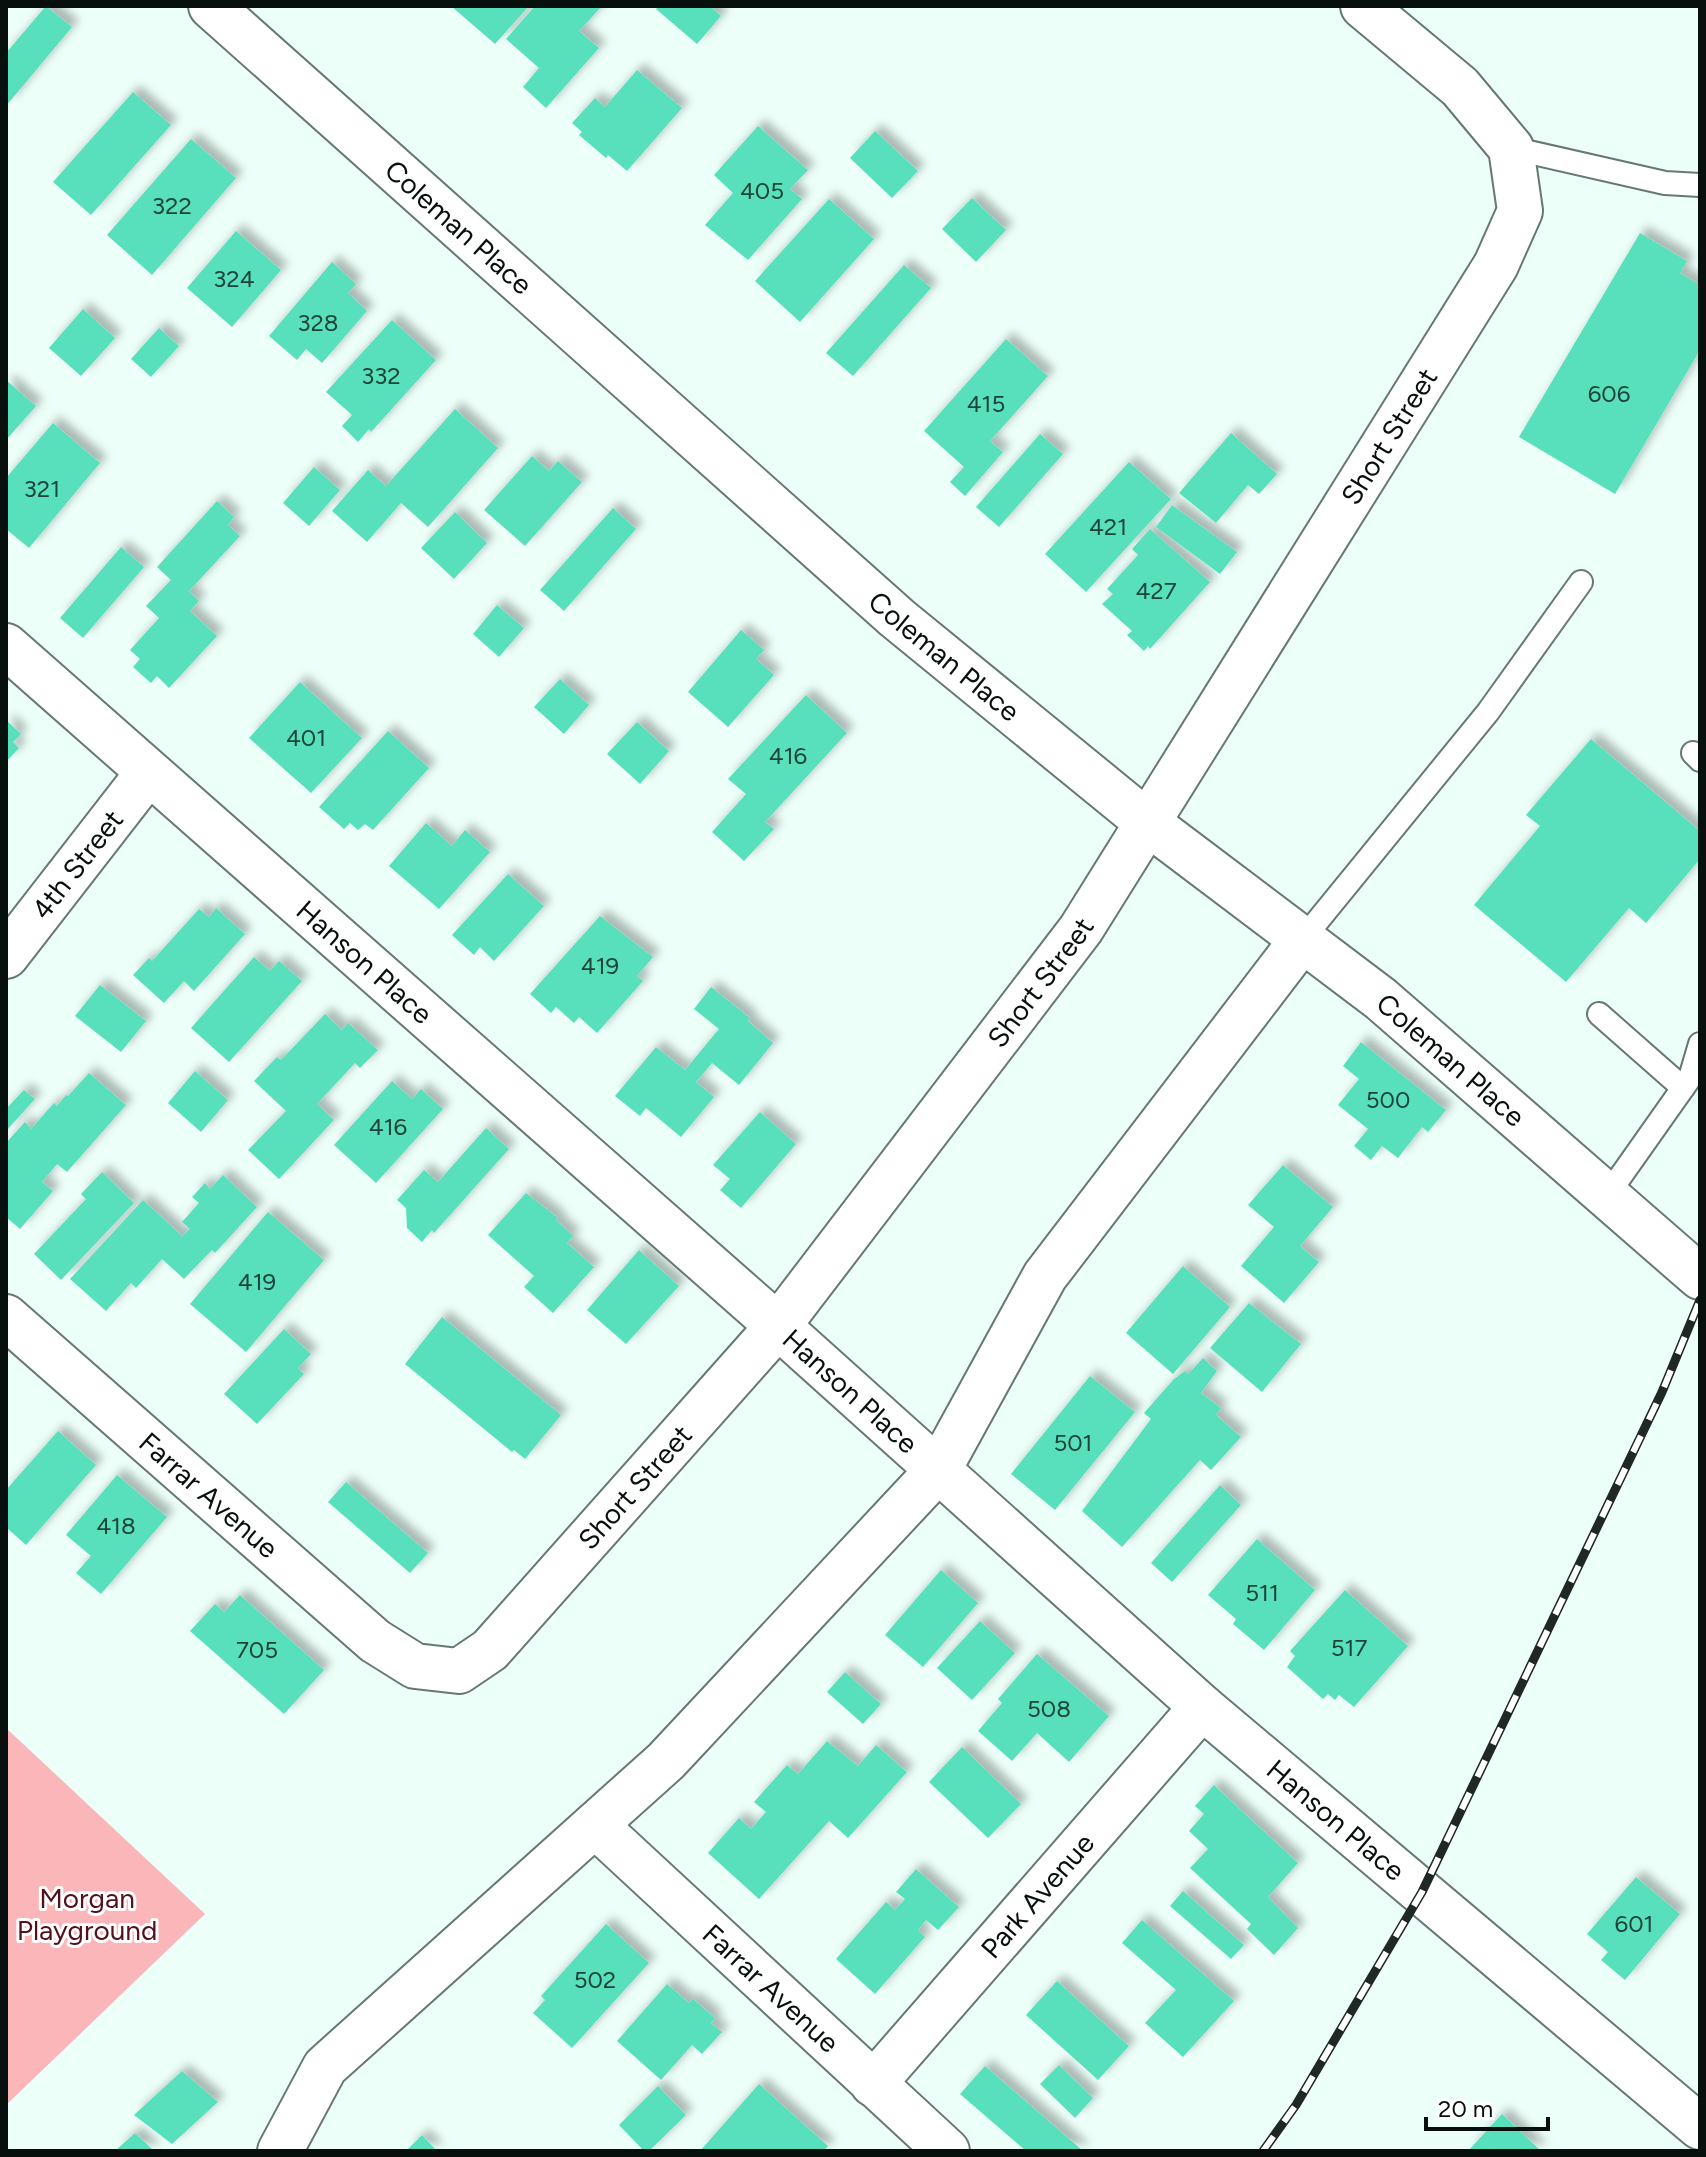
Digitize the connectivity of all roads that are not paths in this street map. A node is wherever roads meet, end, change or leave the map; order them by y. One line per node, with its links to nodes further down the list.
1 (211, 6): 8 (street, Coleman Place)
2 (1363, 6): 3 (street)
3 (1513, 160): 4 (lane); 8 (street, Short Street)
4 (1700, 185)
5 (1581, 582): 9 (lane)
6 (6, 646): 7 (street, Hanson Place)
7 (148, 773): 10 (street, 4th Street); 17 (street, Hanson Place)
8 (1148, 823): 9 (street, Coleman Place); 17 (street, Short Street)
9 (1302, 940): 14 (street, Coleman Place); 18 (street)
10 (6, 956)
11 (1599, 1014): 13 (lane)
12 (1700, 1044): 13 (lane)
13 (1683, 1088): 14 (lane)
14 (1606, 1197): 15 (street, Coleman Place)
15 (1700, 1277)
16 (6, 1317): 19 (street, Farrar Avenue)
17 (778, 1326): 18 (street, Hanson Place); 19 (street, Short Street)
18 (939, 1469): 20 (street, Hanson Place); 21 (street)
19 (415, 1666)
20 (1202, 1707): 22 (street, Park Avenue); 23 (street, Hanson Place)
21 (595, 1825): 22 (street, Farrar Avenue); 24 (street)
22 (873, 2084): 25 (street, Farrar Avenue)
23 (1700, 2127)
24 (280, 2151)
25 (947, 2151)

